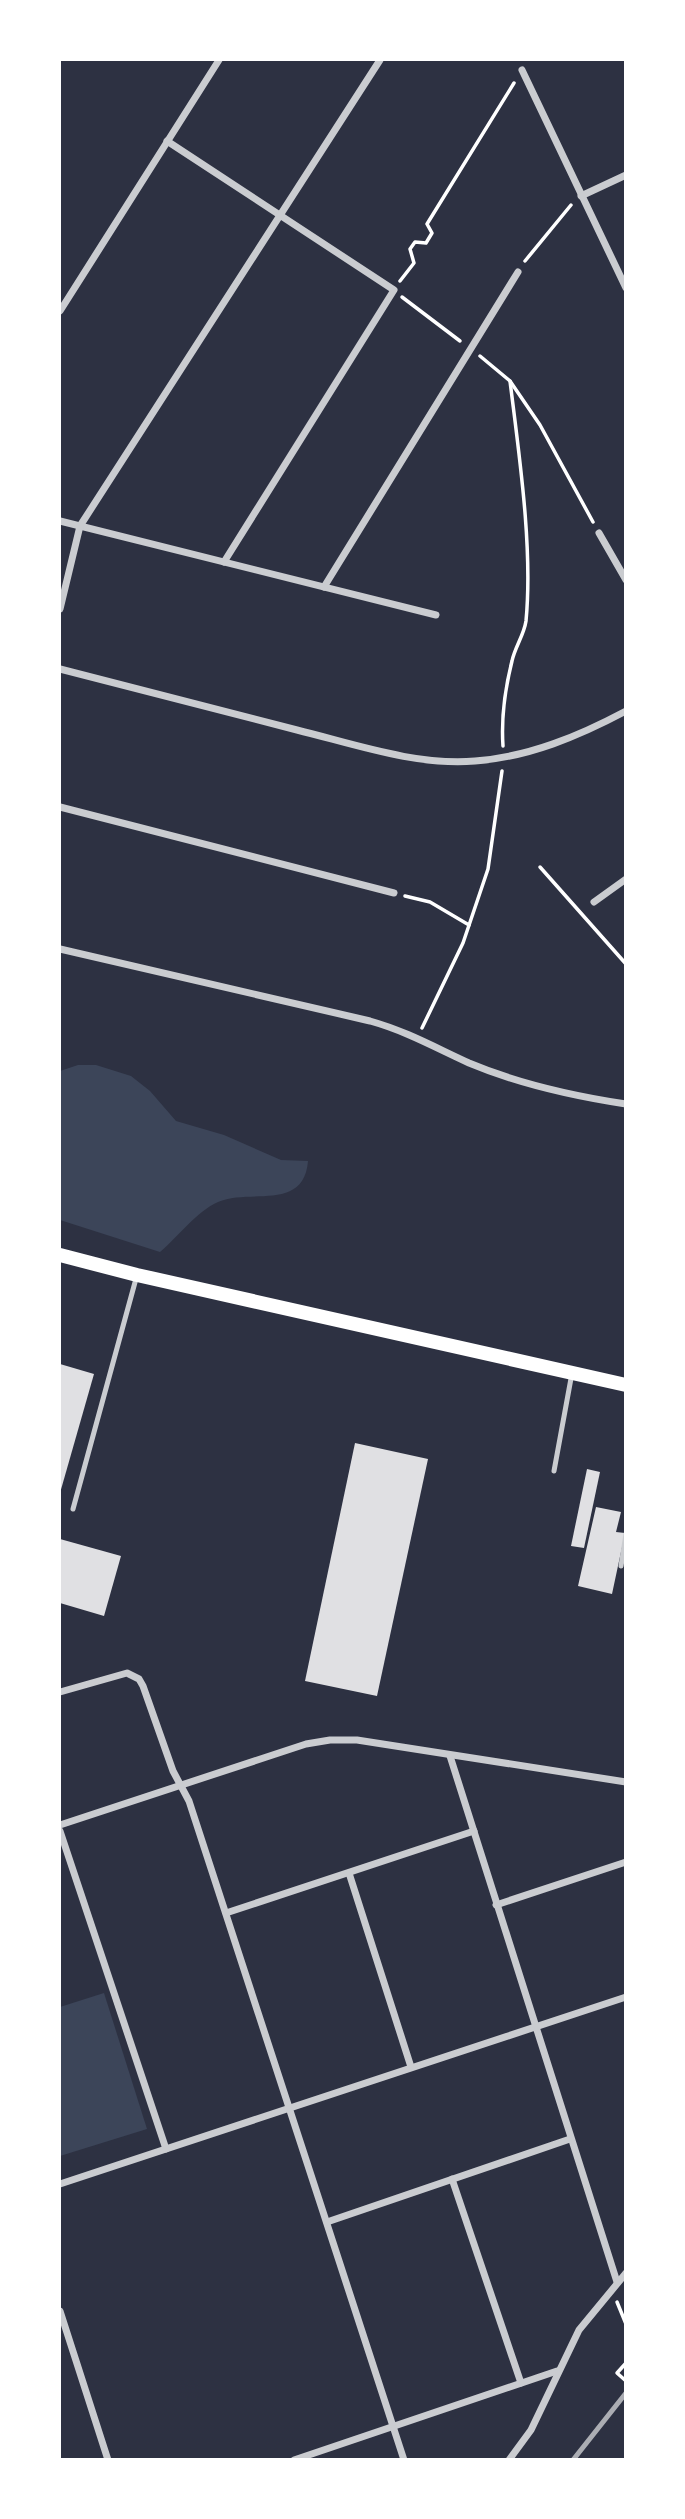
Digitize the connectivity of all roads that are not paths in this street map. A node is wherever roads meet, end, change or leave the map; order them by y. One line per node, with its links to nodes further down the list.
1 (219, 60): 4 (street)
2 (380, 60): 7 (street)
3 (522, 70): 6 (street)
4 (167, 141): 7 (street); 10 (street)
5 (625, 175): 6 (street)
6 (582, 196): 9 (street)
7 (279, 212): 12 (street); 14 (street)
8 (518, 272): 16 (street)
9 (625, 288)
10 (60, 311)
11 (60, 521): 12 (street)
12 (80, 526): 14 (street); 17 (street)
13 (599, 533): 15 (street)
14 (224, 562): 16 (street)
15 (625, 580)
16 (324, 587): 18 (street)
17 (60, 609)
18 (436, 615)
19 (60, 669): 20 (street)
20 (625, 711)
21 (60, 807): 23 (street)
22 (625, 879): 24 (street)
23 (394, 893)
24 (594, 902)
25 (60, 949): 26 (street)
26 (625, 1104)
27 (60, 1255): 28 (main road)
28 (137, 1276): 29 (main road); 32 (lane)
29 (572, 1373): 30 (main road); 31 (lane)
30 (625, 1385)
31 (554, 1471)
32 (73, 1509)
33 (625, 1534): 34 (lane)
34 (621, 1566)
35 (60, 1692): 38 (street)
36 (450, 1756): 37 (street); 38 (street); 41 (street)
37 (625, 1782)
38 (181, 1785): 39 (street); 45 (street)
39 (60, 1825)
40 (60, 1831): 51 (street)
41 (474, 1831): 43 (street); 44 (street)
42 (625, 1862): 44 (street)
43 (349, 1872): 45 (street); 48 (street)
44 (496, 1905): 47 (street)
45 (226, 1913): 49 (street)
46 (625, 1997): 47 (street)
47 (535, 2026): 48 (street); 50 (street)
48 (411, 2067): 49 (street)
49 (289, 2108): 51 (street); 54 (street)
50 (570, 2139): 52 (street); 56 (street)
51 (166, 2149): 53 (street)
52 (452, 2179): 54 (street); 59 (street)
53 (60, 2184)
54 (327, 2222): 60 (street)
55 (625, 2273): 56 (street)
56 (617, 2282): 58 (street)
57 (60, 2311): 61 (street)
58 (557, 2371): 59 (street); 64 (street)
59 (521, 2383): 60 (street)
60 (393, 2426): 62 (street); 63 (street)
61 (108, 2459)
62 (294, 2459)
63 (404, 2459)
64 (509, 2459)

